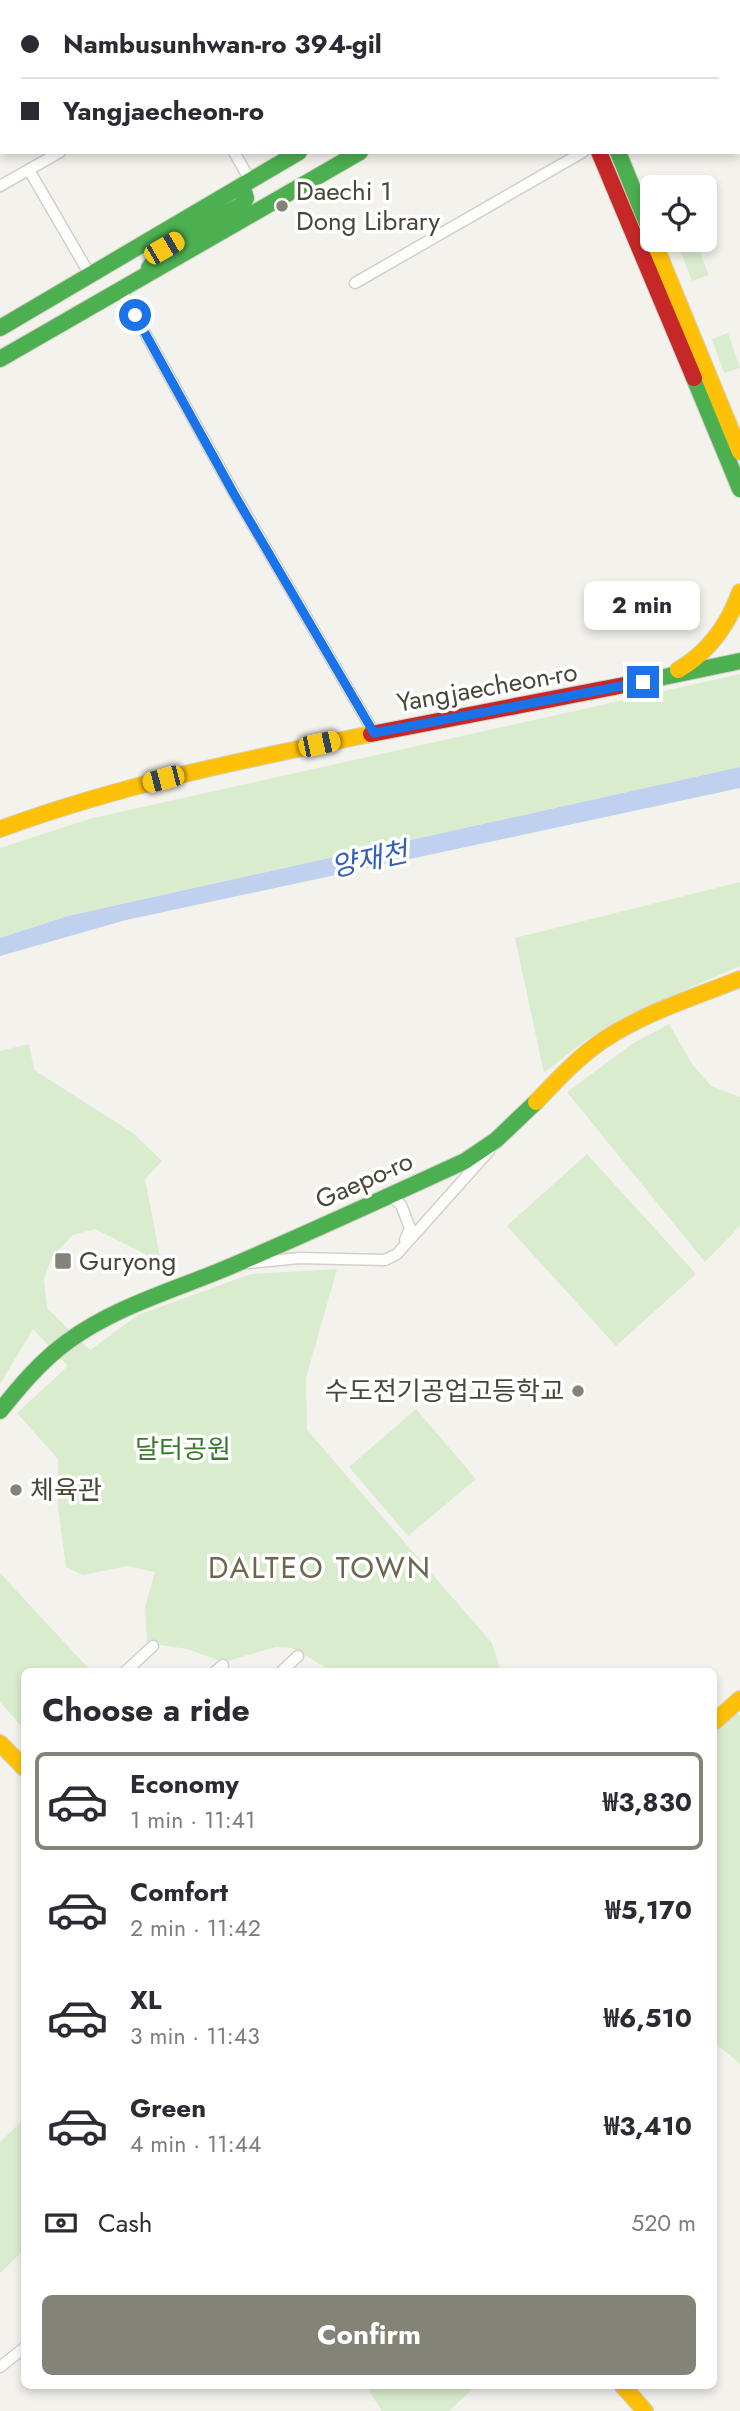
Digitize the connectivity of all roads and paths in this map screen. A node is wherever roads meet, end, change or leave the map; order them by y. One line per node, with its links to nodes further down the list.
1 (57, 154): 9 (street)
2 (235, 154): 11 (street)
3 (296, 154): 11 (street)
4 (351, 154): 8 (street)
5 (580, 154): 16 (street)
6 (600, 154): 21 (street)
7 (619, 154): 12 (street)
8 (334, 158): 14 (street)
9 (29, 170): 10 (street); 15 (street)
10 (0, 186)
11 (244, 186): 14 (street); 15 (street)
12 (640, 207)
13 (658, 252): 20 (street)
14 (146, 274): 17 (street)
15 (90, 275): 18 (street)
16 (355, 283)
17 (120, 288): 19 (street); 25 (street)
18 (0, 328)
19 (0, 359)
20 (740, 452)
21 (740, 489)
22 (740, 592): 24 (street)
23 (740, 661): 24 (street, Yangjaecheon-ro)
24 (663, 678): 25 (street, Yangjaecheon-ro)
25 (374, 733): 26 (street, Yangjaecheon-ro)
26 (0, 828)
27 (740, 979): 28 (street, Gaepo-ro)
28 (499, 1138): 29 (street, Gaepo-ro); 30 (street)
29 (391, 1196): 30 (street); 31 (street, Gaepo-ro)
30 (403, 1246): 31 (street)
31 (229, 1267): 32 (street, Gaepo-ro)
32 (0, 1411)
33 (153, 1646): 35 (street)
34 (298, 1656): 36 (street)
35 (129, 1668)
36 (285, 1668)
37 (740, 1699): 38 (street)
38 (717, 1719)
39 (0, 1743): 40 (street)
40 (21, 1765)
41 (21, 2350): 42 (street)
42 (0, 2367)
43 (626, 2389): 44 (street)
44 (645, 2411)

